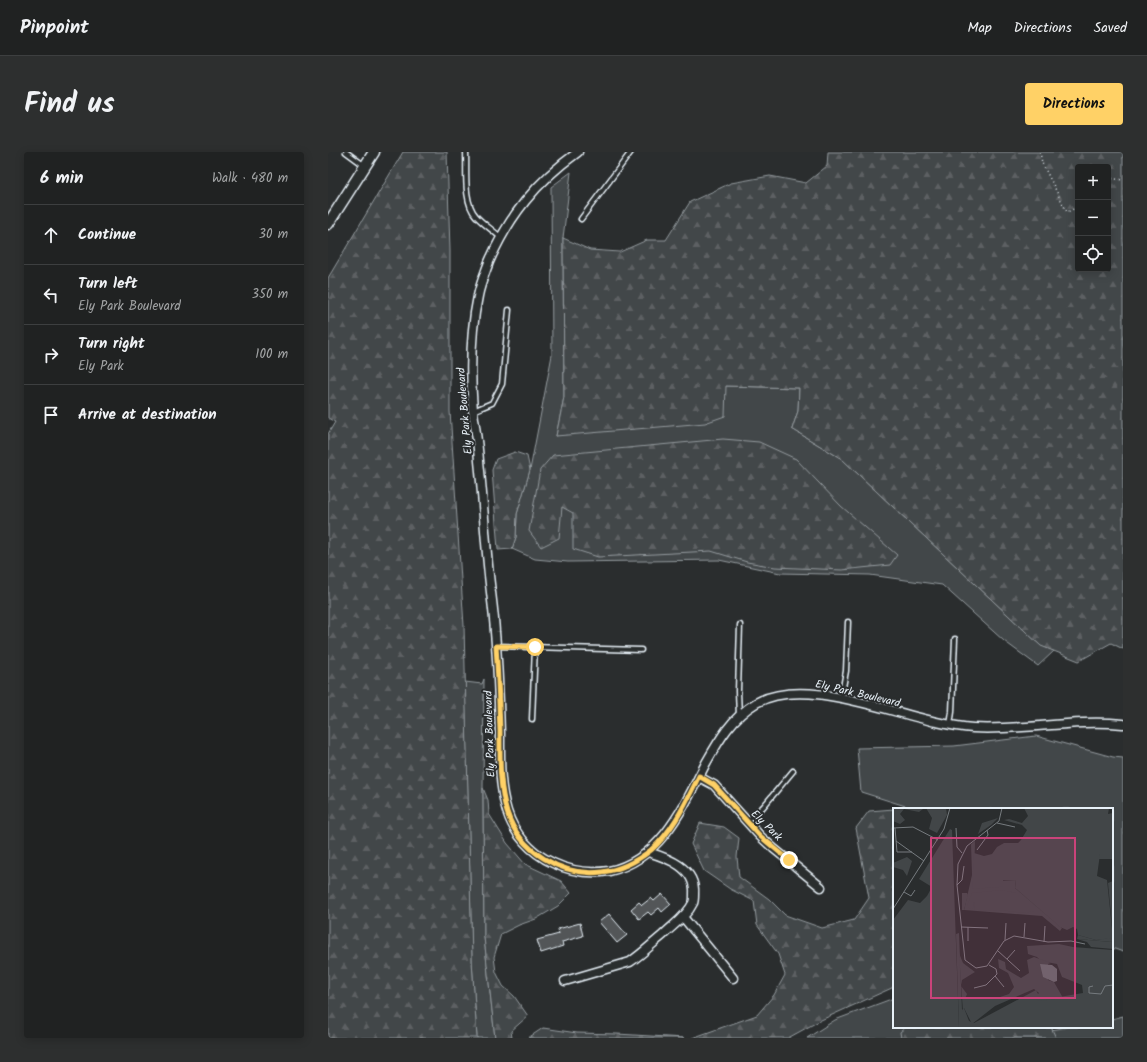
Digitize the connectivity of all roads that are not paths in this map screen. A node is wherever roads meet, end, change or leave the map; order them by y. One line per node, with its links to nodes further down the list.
1 (346, 152): 6 (lane)
2 (374, 152): 6 (street)
3 (466, 152): 9 (lane)
4 (631, 152): 7 (lane)
5 (573, 153): 9 (street, Ely Park Boulevard)
6 (365, 166): 8 (street)
7 (581, 220)
8 (328, 224)
9 (500, 237): 11 (street, Ely Park Boulevard)
10 (509, 310): 11 (lane)
11 (473, 411): 15 (street, Ely Park Boulevard)
12 (848, 622): 18 (lane)
13 (740, 625): 19 (lane)
14 (955, 639): 22 (lane)
15 (496, 646): 16 (lane); 26 (street, Ely Park Boulevard)
16 (535, 647): 17 (lane); 20 (lane)
17 (641, 650)
18 (841, 699): 19 (street, Ely Park Boulevard); 22 (street, Ely Park Boulevard)
19 (739, 716): 24 (street, Ely Park Boulevard)
20 (532, 719)
21 (1123, 724): 22 (street, Ely Park Boulevard)
22 (950, 725)
23 (793, 771): 25 (lane)
24 (699, 776): 25 (street, Ely Park); 26 (street, Ely Park Boulevard)
25 (747, 822): 27 (street, Ely Park)
26 (648, 852): 28 (street)
27 (821, 887)
28 (683, 917): 29 (street); 30 (street)
29 (733, 978)
30 (565, 982)

